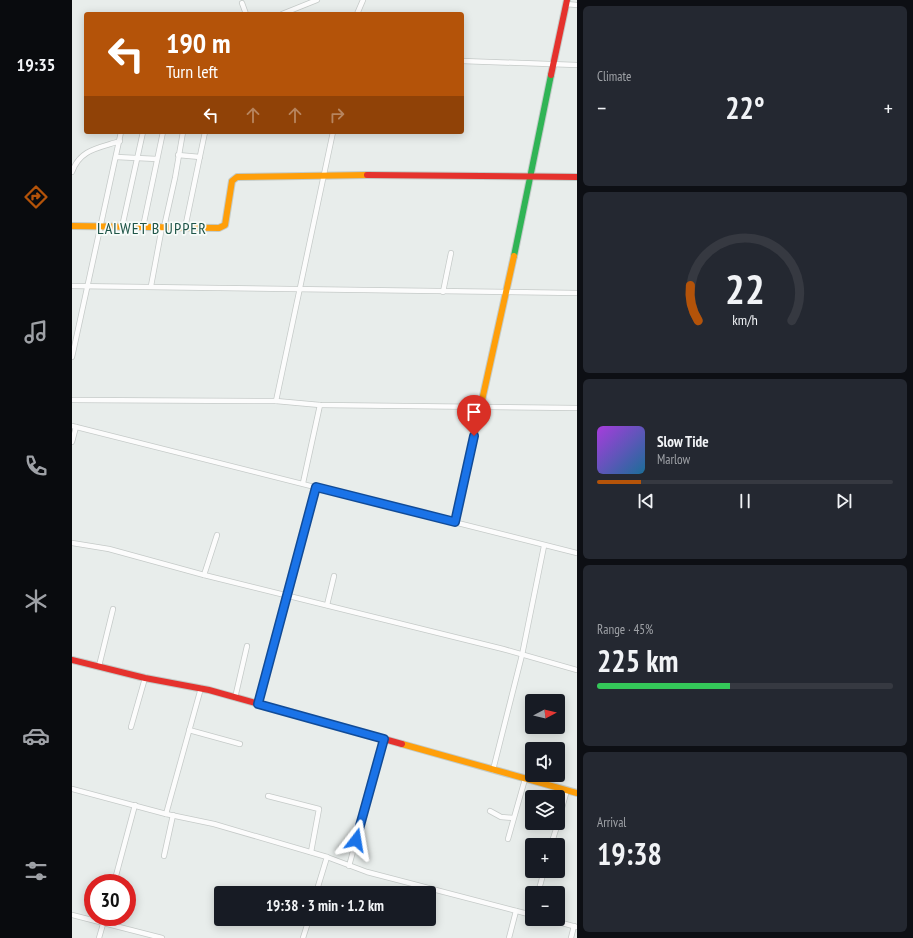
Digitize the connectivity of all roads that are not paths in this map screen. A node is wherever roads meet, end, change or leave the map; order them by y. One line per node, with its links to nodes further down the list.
1 (317, 0): 7 (street)
2 (363, 0): 8 (street)
3 (567, 2): 5 (street); 10 (street)
4 (242, 3): 6 (street)
5 (577, 5)
6 (245, 12)
7 (287, 12)
8 (358, 12)
9 (464, 62): 10 (street)
10 (553, 64): 11 (street); 26 (street)
11 (577, 65)
12 (121, 134): 18 (street)
13 (143, 134): 22 (street)
14 (163, 134): 23 (street)
15 (183, 134): 19 (street)
16 (205, 134): 21 (street)
17 (334, 134): 25 (street)
18 (120, 141): 20 (street); 24 (street)
19 (178, 155): 21 (street); 32 (street)
20 (116, 156): 22 (street); 29 (street)
21 (200, 157): 33 (street)
22 (137, 158): 23 (street); 30 (street)
23 (158, 159): 31 (street)
24 (72, 172)
25 (325, 175): 26 (street); 33 (street); 38 (street)
26 (530, 176): 27 (street); 40 (street)
27 (577, 177)
28 (72, 226): 29 (street)
29 (100, 226): 30 (street); 36 (street)
30 (122, 226): 31 (street)
31 (143, 227): 32 (street)
32 (163, 227): 33 (street); 37 (street)
33 (185, 228)
34 (451, 253): 39 (street)
35 (72, 286): 36 (street)
36 (87, 286): 37 (street); 42 (street)
37 (151, 286): 38 (street)
38 (300, 289): 39 (street); 44 (street)
39 (443, 292): 40 (street)
40 (506, 293): 41 (street); 46 (street)
41 (577, 293)
42 (72, 357)
43 (72, 400): 44 (street)
44 (276, 401): 45 (street)
45 (320, 405): 46 (street); 50 (street)
46 (480, 407): 47 (street); 52 (street)
47 (577, 408)
48 (74, 427): 49 (street); 50 (street)
49 (72, 442)
50 (303, 483): 51 (street)
51 (316, 487): 52 (street); 59 (street)
52 (455, 522): 55 (street)
53 (217, 535): 57 (street)
54 (72, 543): 57 (street)
55 (544, 546): 56 (street); 63 (street)
56 (577, 553)
57 (204, 575): 59 (street)
58 (334, 576): 60 (street)
59 (286, 595): 60 (street); 70 (street)
60 (327, 605): 63 (street)
61 (113, 609): 65 (street)
62 (247, 646): 69 (street)
63 (522, 655): 66 (street); 75 (street)
64 (72, 660): 65 (street)
65 (99, 666): 67 (street)
66 (577, 670)
67 (145, 678): 68 (street); 71 (street)
68 (201, 688): 69 (street); 72 (street)
69 (236, 698): 70 (street)
70 (258, 704): 73 (street)
71 (131, 727)
72 (189, 730): 74 (street); 85 (street)
73 (384, 739): 75 (street); 92 (street)
74 (240, 744)
75 (493, 770): 76 (street)
76 (525, 779): 87 (street)
77 (536, 782): 79 (street)
78 (72, 789): 83 (street)
79 (567, 790): 80 (street); 82 (street)
80 (577, 793)
81 (268, 796): 89 (street)
82 (565, 797)
83 (135, 805): 85 (street); 93 (street)
84 (490, 811): 87 (street)
85 (166, 814): 86 (street)
86 (173, 815): 89 (street); 90 (street)
87 (513, 818): 88 (street)
88 (508, 839)
89 (311, 852): 91 (street)
90 (164, 856)
91 (326, 857): 92 (street); 94 (street)
92 (349, 866): 95 (street)
93 (116, 874)
94 (318, 886)
95 (516, 911): 96 (street); 109 (street)
96 (525, 913)
97 (72, 915): 98 (street)
98 (84, 916)
99 (565, 923): 103 (street)
100 (102, 926): 105 (street)
101 (125, 926): 104 (street)
102 (307, 926): 108 (street)
103 (576, 926): 110 (street)
104 (143, 932): 106 (street); 107 (street)
105 (99, 938)
106 (142, 938)
107 (162, 938)
108 (303, 938)
109 (509, 938)
110 (571, 938)

